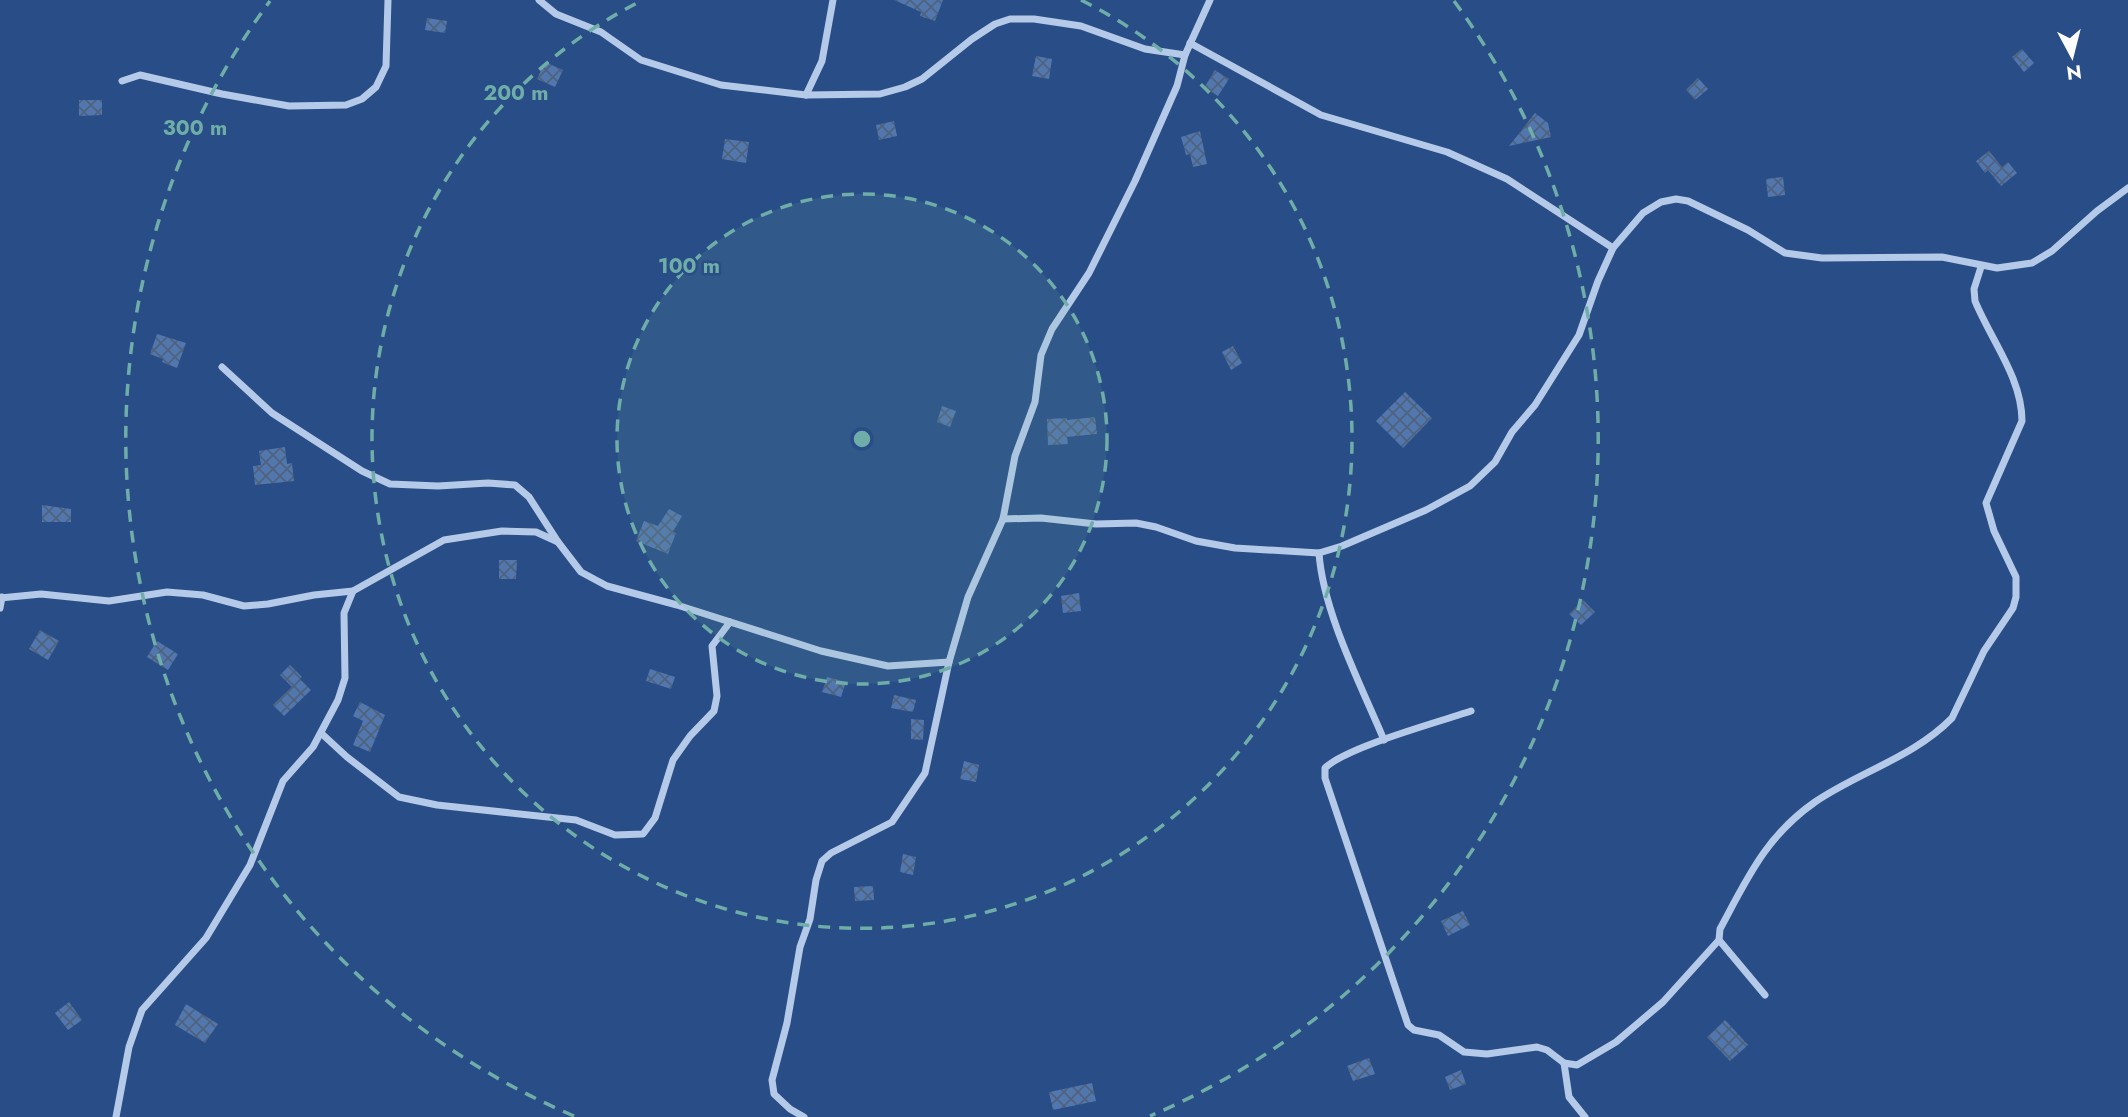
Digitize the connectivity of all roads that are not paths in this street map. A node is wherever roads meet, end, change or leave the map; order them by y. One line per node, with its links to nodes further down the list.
1 (388, 0): 7 (street)
2 (539, 0): 8 (street)
3 (833, 0): 8 (street)
4 (1210, 0): 5 (street)
5 (1191, 43): 6 (street); 10 (street)
6 (1185, 55): 8 (street); 13 (street)
7 (122, 81)
8 (806, 94)
9 (2128, 188): 11 (street)
10 (1613, 248): 11 (street); 15 (street)
11 (1981, 267): 24 (street)
12 (222, 366): 14 (street)
13 (1003, 519): 15 (street); 20 (street)
14 (558, 542): 16 (street); 19 (street)
15 (1319, 553): 23 (street)
16 (353, 590): 17 (street); 22 (street)
17 (1, 598): 18 (street)
18 (0, 608)
19 (730, 622): 20 (street); 22 (street)
20 (949, 662): 28 (street)
21 (1471, 711): 23 (street)
22 (321, 733): 27 (street)
23 (1384, 740): 26 (street)
24 (1719, 940): 25 (street); 26 (street)
25 (1765, 995)
26 (1564, 1063): 29 (street)
27 (116, 1117)
28 (804, 1117)
29 (1585, 1117)

